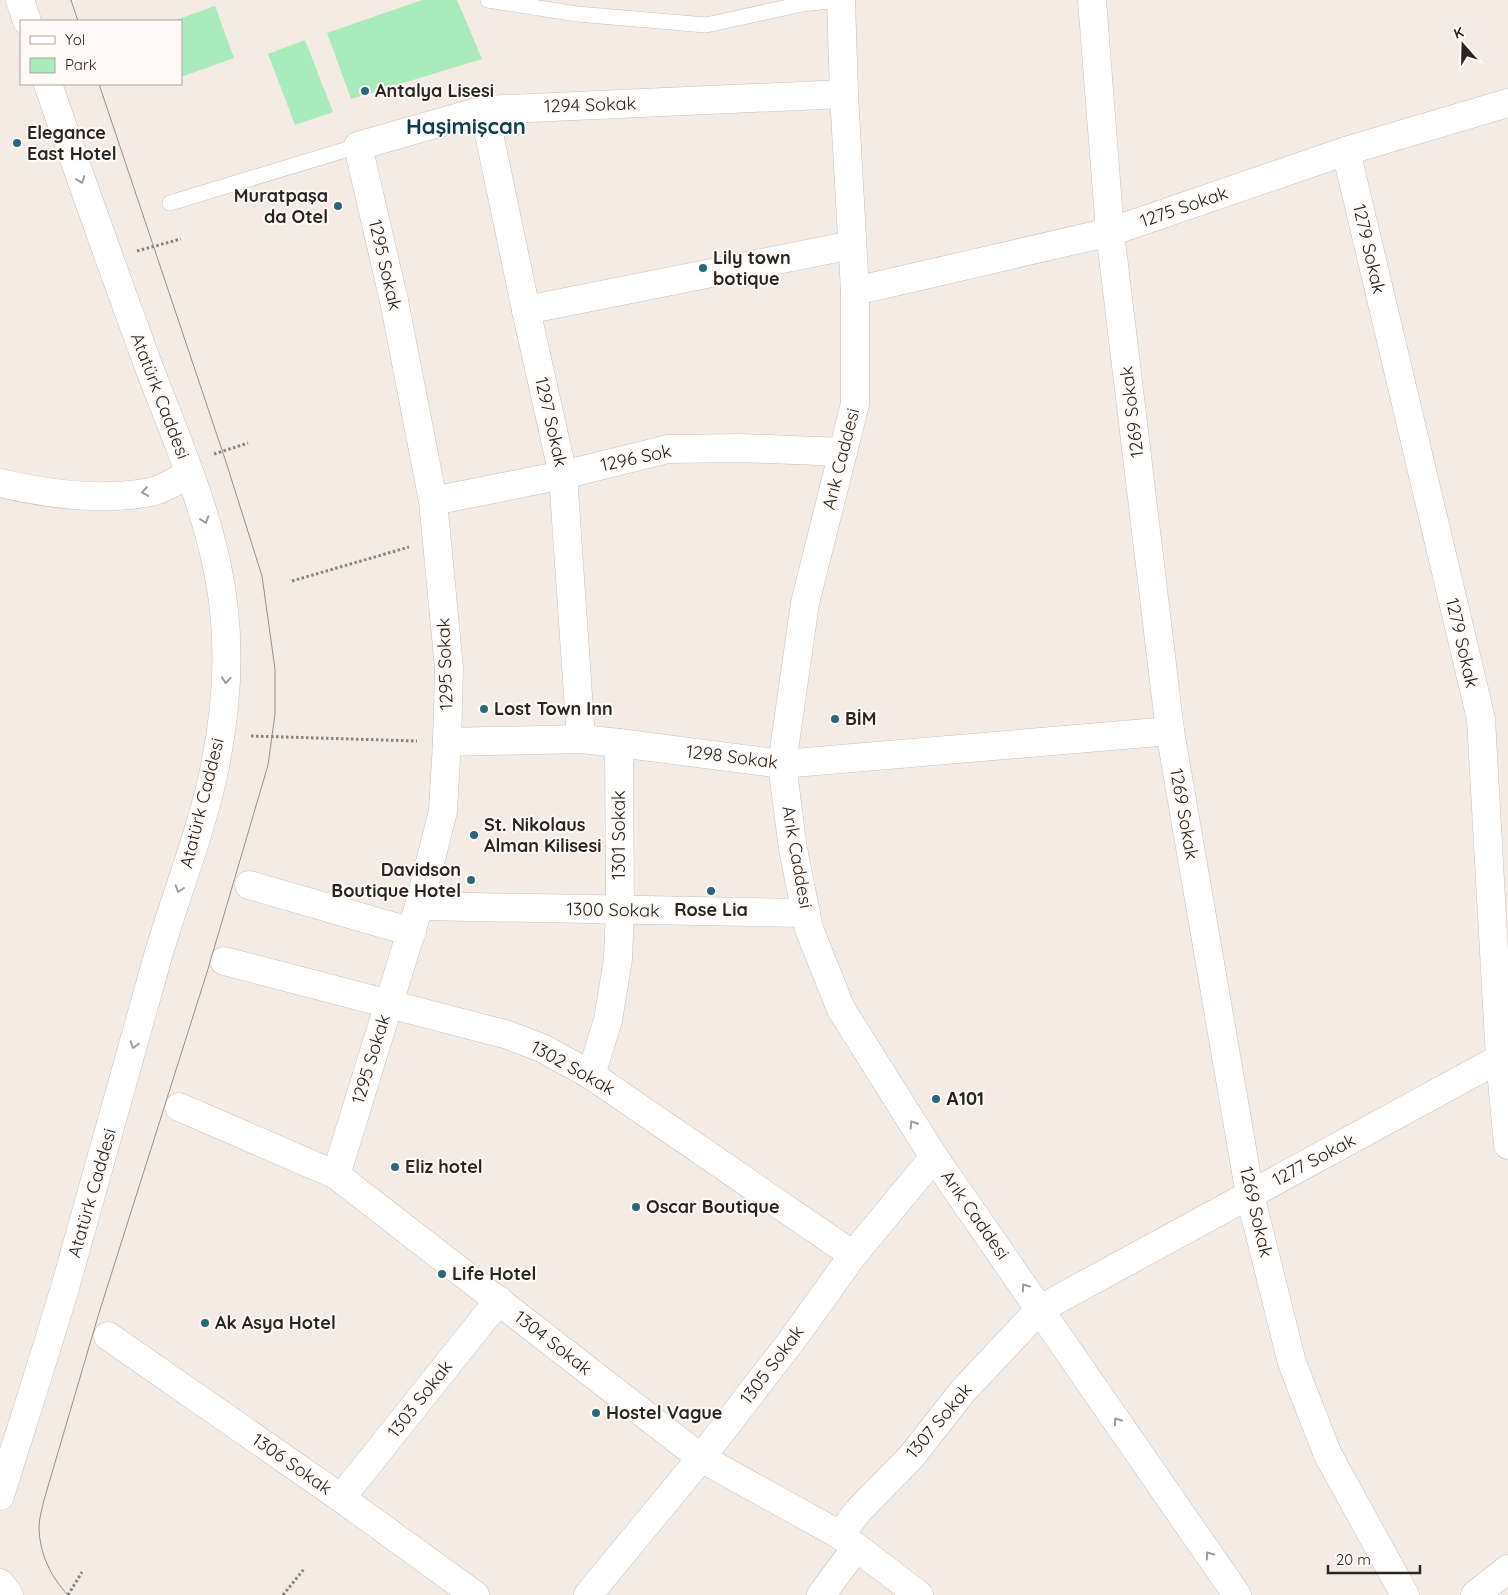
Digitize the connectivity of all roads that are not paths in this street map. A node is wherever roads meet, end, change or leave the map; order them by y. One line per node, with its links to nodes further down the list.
1 (20, 0): 5 (street)
2 (488, 0): 3 (lane)
3 (839, 0): 7 (street, Arık Caddesi)
4 (1092, 0): 13 (street, 1269 Sokak)
5 (27, 20)
6 (48, 85): 18 (street, Atatürk Caddesi, one-way to 18)
7 (844, 94): 9 (street, 1294 Sokak); 14 (street, Arık Caddesi)
8 (1508, 103): 11 (street, 1275 Sokak)
9 (484, 110): 10 (street, 1294 Sokak); 16 (street, 1297 Sokak)
10 (358, 146): 12 (lane, 1294 Sokak); 21 (street, 1295 Sokak)
11 (1346, 151): 13 (street, 1275 Sokak); 33 (street, 1279 Sokak)
12 (170, 203)
13 (1110, 232): 15 (street, 1275 Sokak); 22 (street, 1269 Sokak)
14 (852, 245): 15 (street, Arık Caddesi); 16 (street)
15 (855, 291): 17 (street, Arık Caddesi)
16 (526, 310): 19 (street, 1297 Sokak)
17 (842, 452): 19 (street, 1296 Sok); 26 (street, Arık Caddesi)
18 (189, 474): 20 (street, one-way to 20); 45 (street, Atatürk Caddesi, one-way to 45)
19 (563, 474): 21 (street, 1296 Sok); 23 (street, 1297 Sokak)
20 (0, 483)
21 (433, 501): 24 (street, 1295 Sokak)
22 (1170, 731): 26 (street, 1298 Sokak); 39 (street, 1269 Sokak)
23 (581, 739): 24 (street, 1298 Sokak); 25 (street, 1298 Sokak)
24 (447, 742): 30 (street, 1295 Sokak)
25 (619, 743): 26 (street, 1298 Sokak); 28 (street, 1301 Sokak)
26 (782, 764): 29 (street, Arık Caddesi)
27 (249, 885): 30 (street, 1300 Sokak)
28 (620, 910): 29 (street, 1300 Sokak); 30 (street, 1300 Sokak); 34 (street, 1301 Sokak)
29 (806, 913): 37 (street, Arık Caddesi, one-way to 29)
30 (415, 919): 32 (street, 1295 Sokak)
31 (224, 961): 32 (street, 1302 Sokak)
32 (388, 1004): 34 (street, 1302 Sokak); 38 (street, 1295 Sokak)
33 (1504, 1057): 36 (street, 1279 Sokak); 39 (street, 1277 Sokak)
34 (591, 1075): 40 (street, 1302 Sokak)
35 (179, 1107): 38 (street, 1304 Sokak)
36 (1508, 1145)
37 (934, 1158): 40 (street, 1305 Sokak); 42 (street, Arık Caddesi, one-way to 37)
38 (336, 1175): 41 (street, 1304 Sokak)
39 (1250, 1195): 42 (street, 1277 Sokak); 56 (street, 1269 Sokak)
40 (853, 1254): 44 (street, 1305 Sokak)
41 (499, 1300): 44 (street, 1304 Sokak); 46 (street, 1303 Sokak)
42 (1040, 1309): 47 (street, 1307 Sokak); 55 (street, Arık Caddesi, one-way to 42)
43 (108, 1336): 46 (street, 1306 Sokak)
44 (701, 1458): 47 (street, 1304 Sokak); 52 (street, 1305 Sokak)
45 (0, 1496)
46 (342, 1498): 51 (street, 1306 Sokak)
47 (848, 1542): 53 (street, 1307 Sokak); 54 (street, 1304 Sokak)
48 (1508, 1569): 57 (street)
49 (0, 1583): 50 (street)
50 (9, 1595)
51 (475, 1595)
52 (588, 1595)
53 (821, 1595)
54 (920, 1595)
55 (1237, 1595)
56 (1405, 1595)
57 (1475, 1595)

